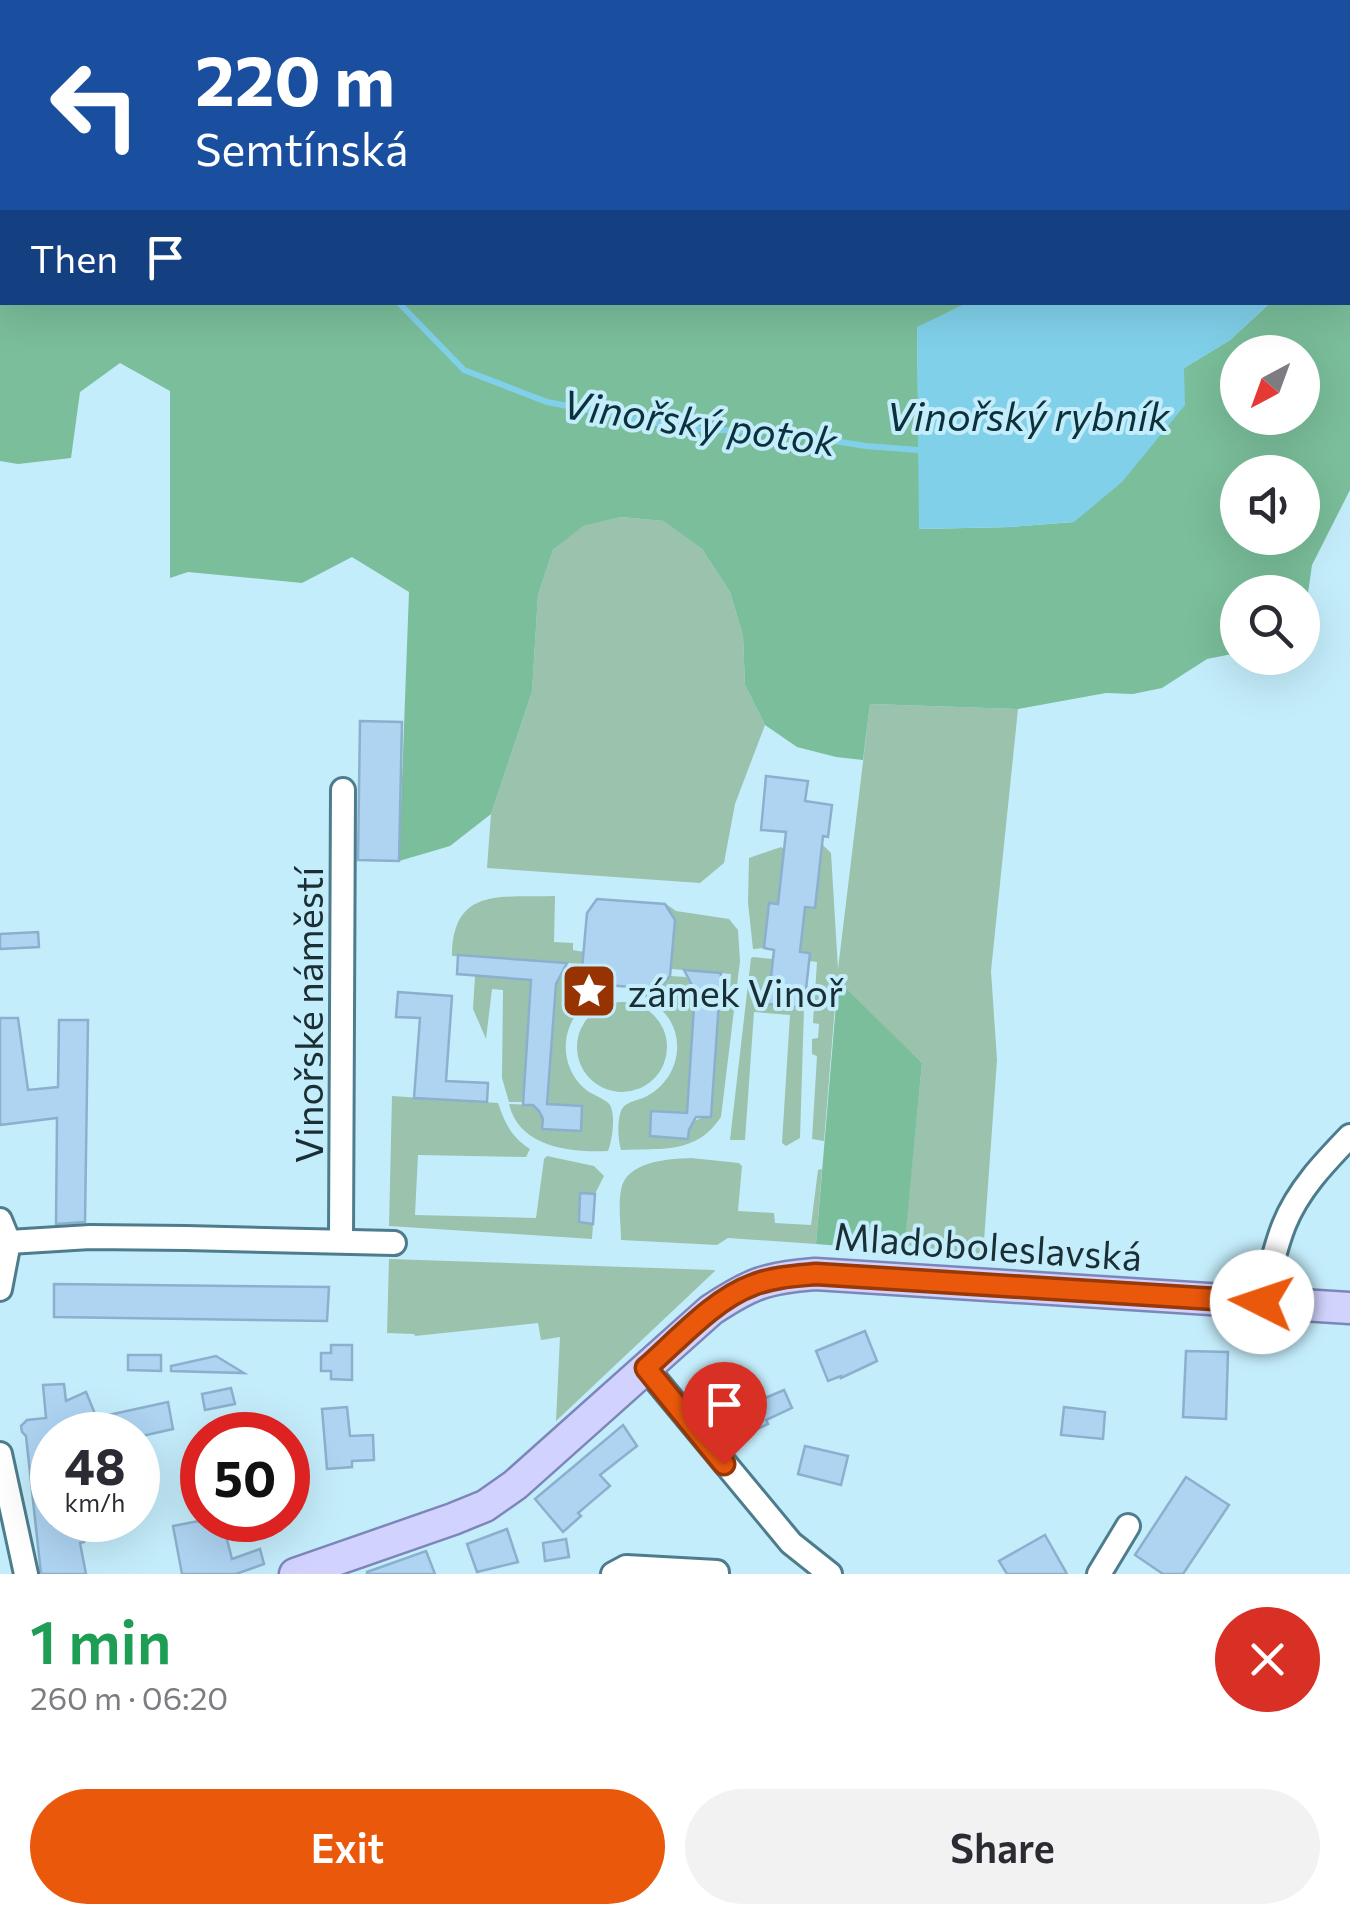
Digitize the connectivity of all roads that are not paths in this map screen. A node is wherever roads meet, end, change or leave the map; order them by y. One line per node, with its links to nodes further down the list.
1 (343, 790): 4 (street, Vinořské náměstí)
2 (1350, 1136): 8 (street)
3 (0, 1220): 5 (street)
4 (341, 1240): 5 (street); 6 (street)
5 (9, 1242): 7 (street)
6 (394, 1243)
7 (0, 1288)
8 (1262, 1302): 9 (main road, Mladoboleslavská); 10 (main road, Mladoboleslavská)
9 (1350, 1308)
10 (646, 1368): 16 (main road, Mladoboleslavská); 18 (street)
11 (0, 1454): 12 (street)
12 (6, 1509): 15 (street)
13 (1128, 1526): 19 (street)
14 (717, 1573): 17 (street)
15 (26, 1574)
16 (295, 1574)
17 (613, 1574)
18 (830, 1574)
19 (1099, 1574)

